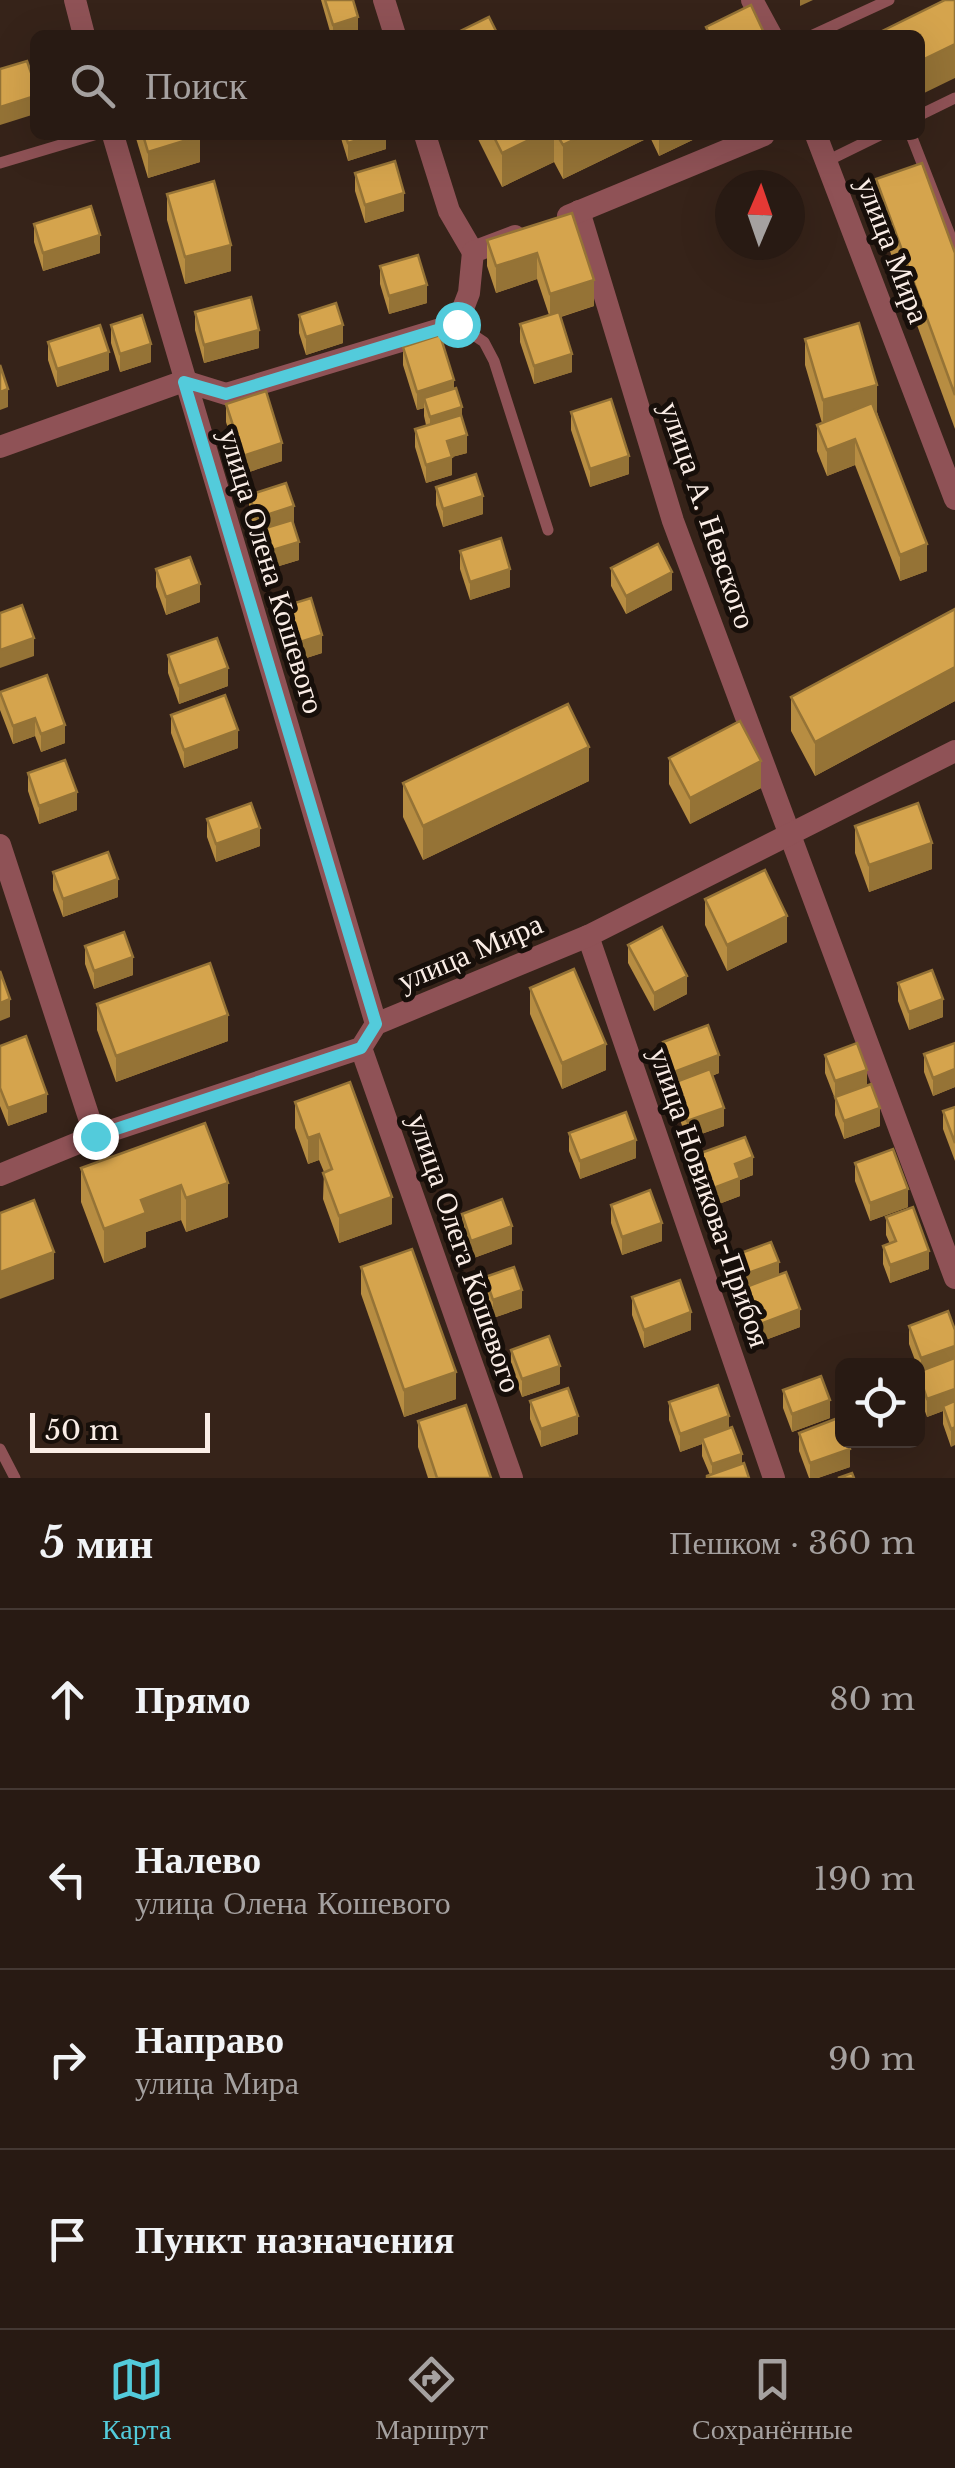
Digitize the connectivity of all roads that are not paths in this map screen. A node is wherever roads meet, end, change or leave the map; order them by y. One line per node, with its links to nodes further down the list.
1 (74, 0): 6 (street)
2 (384, 0): 7 (street)
3 (752, 0): 8 (street)
4 (889, 0): 5 (lane)
5 (866, 5): 9 (lane)
6 (83, 30)
7 (393, 30)
8 (768, 30)
9 (822, 30)
10 (955, 98): 11 (lane)
11 (925, 113)
12 (77, 140): 20 (lane)
13 (114, 140): 25 (street, улица Олена Кошевого)
14 (427, 140): 23 (street)
15 (752, 140): 21 (street)
16 (818, 140): 19 (street, улица Мира)
17 (870, 140): 19 (lane)
18 (913, 140): 22 (lane)
19 (827, 161): 27 (street, улица Мира)
20 (0, 163)
21 (579, 212): 23 (street); 30 (street, улица А. Невского)
22 (955, 248)
23 (472, 252): 24 (street)
24 (457, 324): 25 (street); 28 (lane)
25 (184, 382): 26 (street); 33 (street, улица Олена Кошевого)
26 (0, 447)
27 (955, 500)
28 (548, 530)
29 (955, 752): 30 (street, улица Мира)
30 (793, 833): 32 (street, улица Мира); 37 (street)
31 (0, 844): 35 (street)
32 (588, 936): 33 (street, улица Мира); 41 (street, улица Новикова-Прибоя)
33 (376, 1024): 34 (street, улица Мира)
34 (361, 1048): 35 (street); 40 (street, улица Олега Кошевого)
35 (95, 1136): 36 (street)
36 (0, 1175)
37 (955, 1278)
38 (0, 1449): 39 (lane)
39 (15, 1478)
40 (512, 1478)
41 (774, 1478)

